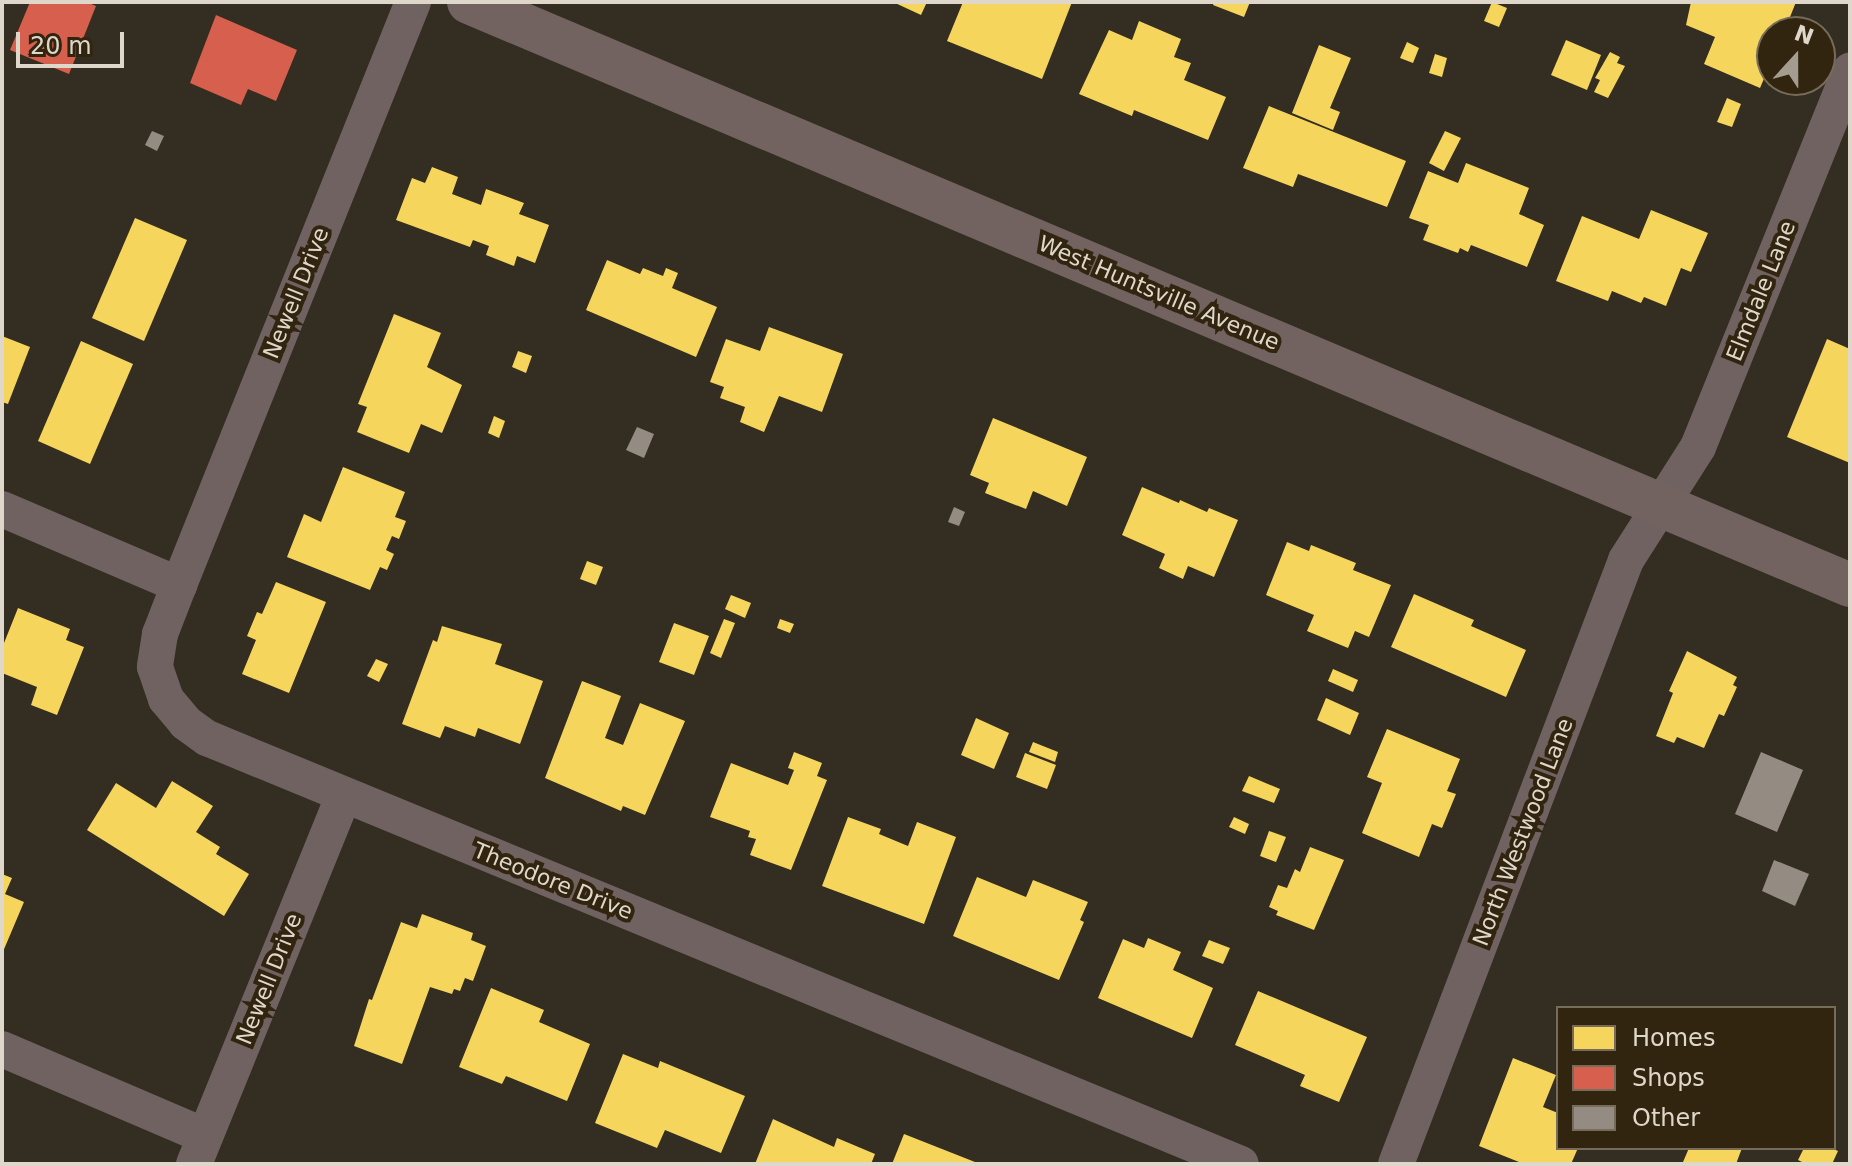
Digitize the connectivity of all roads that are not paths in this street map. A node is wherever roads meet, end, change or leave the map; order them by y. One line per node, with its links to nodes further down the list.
1 (413, 2): 7 (street, Newell Drive)
2 (469, 2): 3 (main road, West Huntsville Avenue)
3 (532, 14): 5 (main road, West Huntsville Avenue)
4 (1850, 70): 5 (street, Elmdale Lane)
5 (1661, 505): 8 (main road, West Huntsville Avenue); 13 (street, North Westwood Lane)
6 (2, 509): 7 (street)
7 (179, 585): 9 (street, Theodore Drive)
8 (1850, 585)
9 (344, 795): 11 (street, Newell Drive); 12 (street, Theodore Drive)
10 (2, 1049): 11 (street)
11 (200, 1150)
12 (1241, 1164)
13 (1396, 1164)

